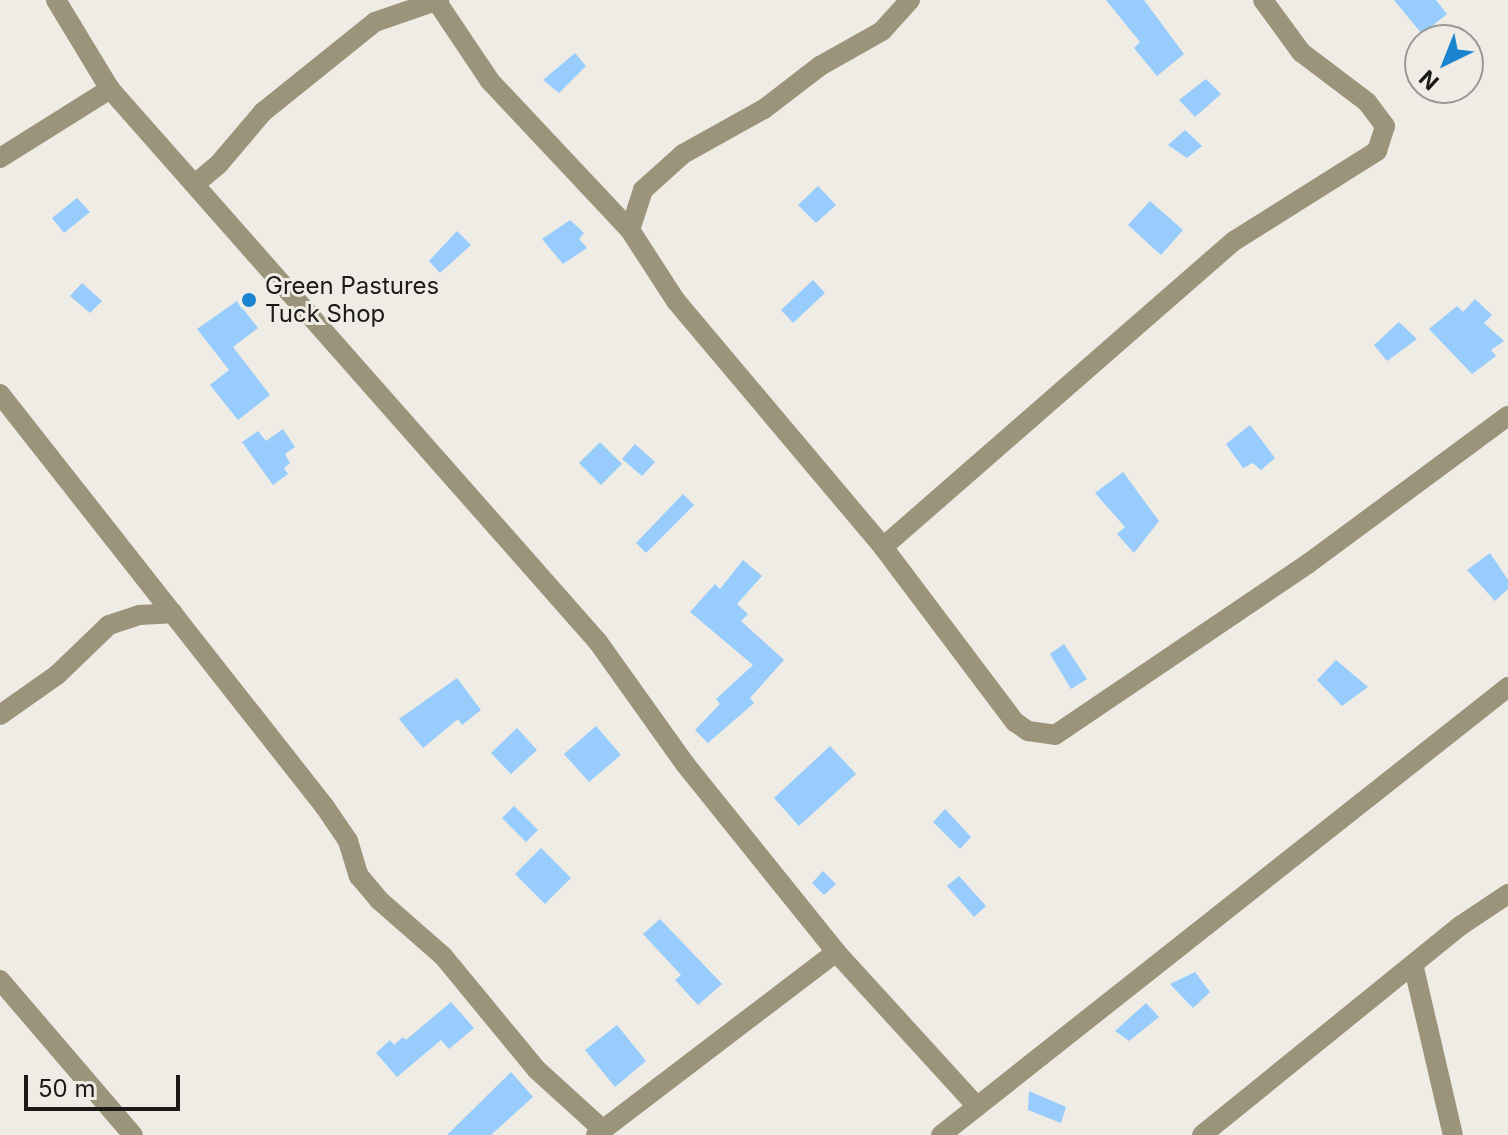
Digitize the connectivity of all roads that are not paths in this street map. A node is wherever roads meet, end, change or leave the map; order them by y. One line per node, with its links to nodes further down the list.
1 (56, 0): 5 (street)
2 (910, 0): 8 (street)
3 (1263, 0): 11 (street)
4 (438, 1): 7 (street); 8 (street)
5 (110, 89): 6 (street); 7 (street)
6 (0, 158)
7 (195, 184): 16 (street)
8 (630, 230): 11 (street)
9 (0, 394): 12 (street)
10 (1508, 416): 11 (street)
11 (883, 547)
12 (173, 613): 14 (street); 21 (street)
13 (1508, 687): 19 (street)
14 (0, 715)
15 (1508, 894): 17 (street)
16 (836, 952): 19 (street); 21 (street)
17 (1414, 968): 24 (street); 25 (street)
18 (0, 980): 22 (street)
19 (975, 1104): 20 (street)
20 (958, 1129): 23 (street)
21 (600, 1132)
22 (133, 1135)
23 (941, 1135)
24 (1202, 1135)
25 (1453, 1135)

